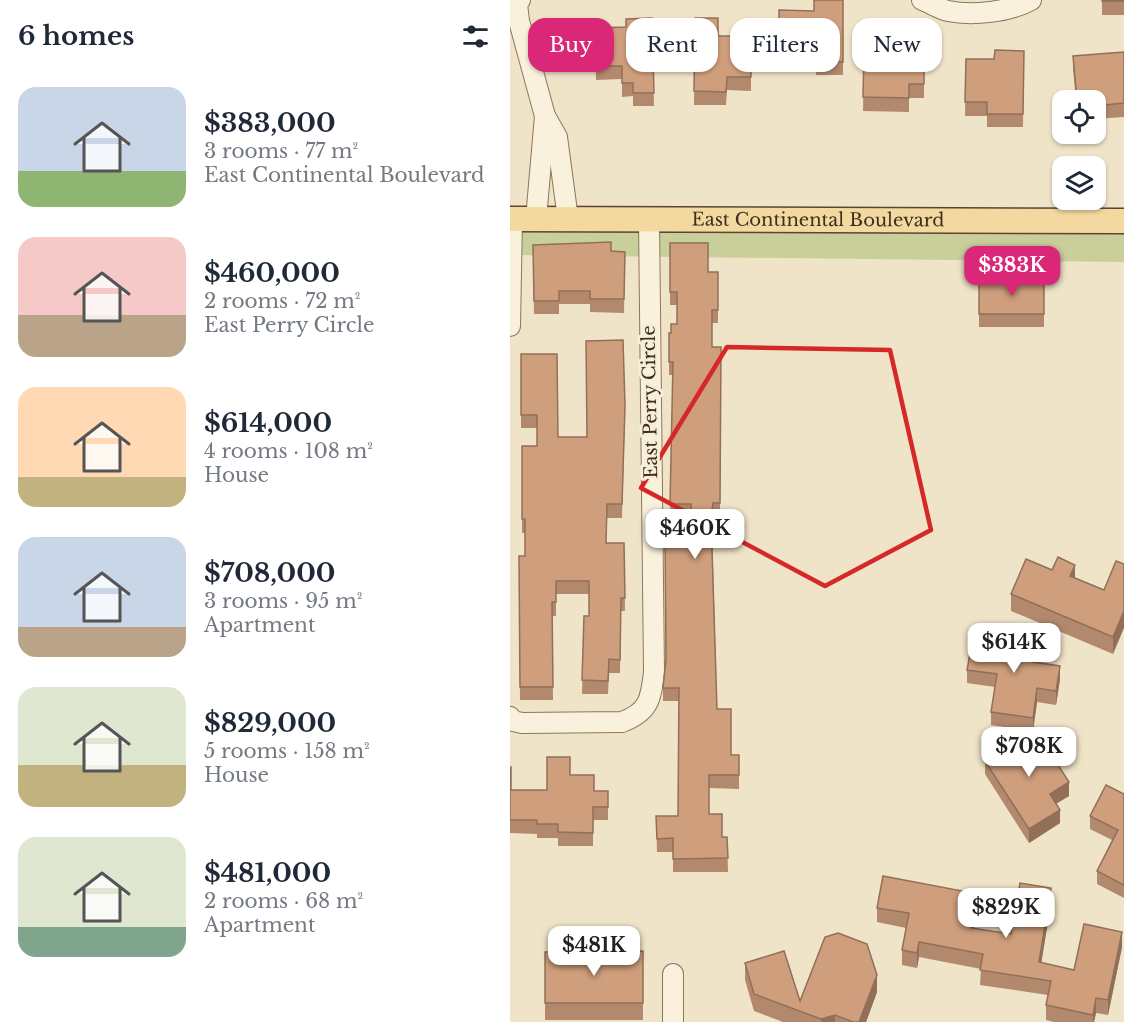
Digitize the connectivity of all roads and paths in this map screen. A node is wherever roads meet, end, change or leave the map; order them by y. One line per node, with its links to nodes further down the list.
1 (520, 0): 4 (street)
2 (922, 0): 3 (street)
3 (1031, 0)
4 (545, 116): 5 (street); 6 (street)
5 (520, 219): 6 (main road, East Continental Boulevard); 9 (street)
6 (568, 219): 7 (main road, East Continental Boulevard)
7 (649, 219): 8 (main road, East Continental Boulevard); 10 (street, East Perry Circle)
8 (1124, 221)
9 (510, 326)
10 (516, 720)
11 (673, 974): 12 (street)
12 (673, 1022)

